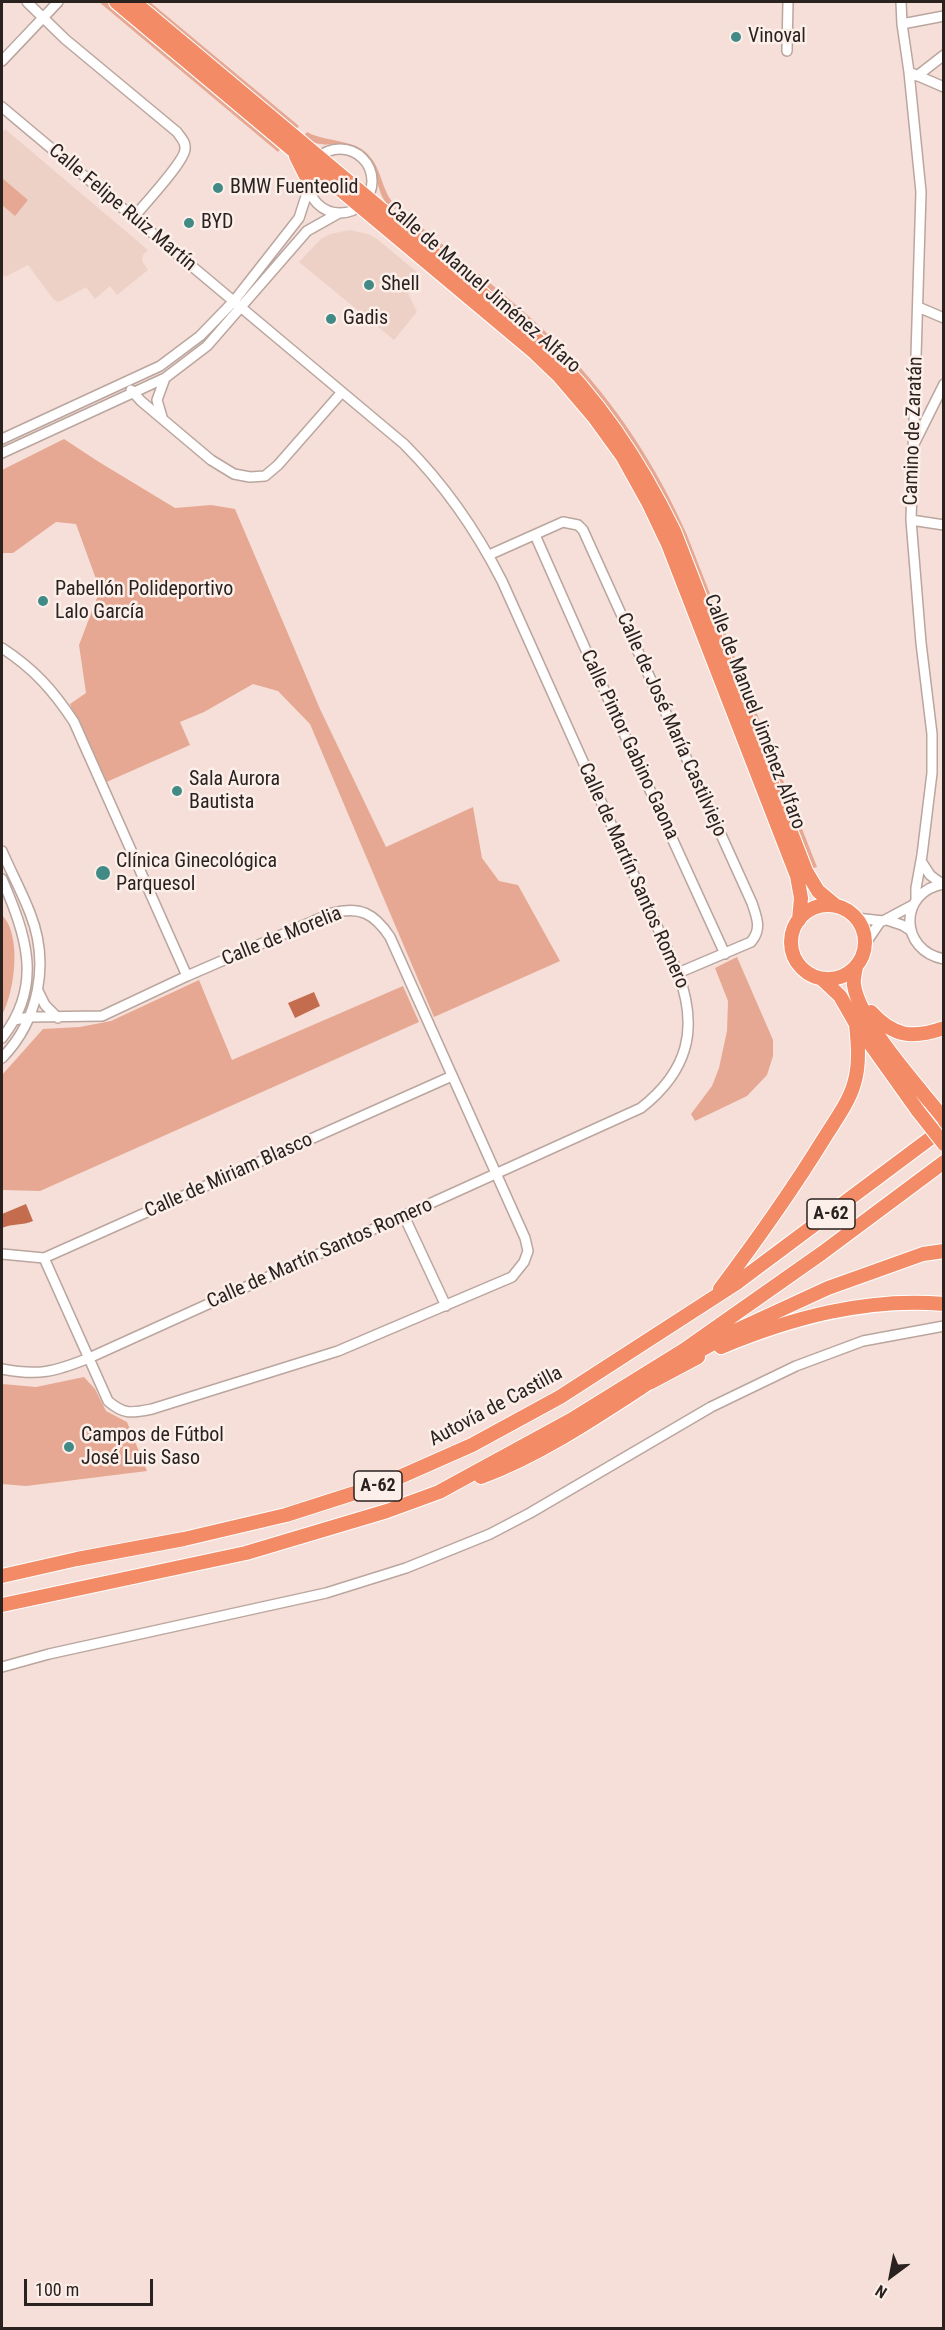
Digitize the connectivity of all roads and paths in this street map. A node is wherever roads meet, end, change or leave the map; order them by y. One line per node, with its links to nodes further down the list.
1 (27, 2): 8 (street)
2 (58, 2): 8 (street)
3 (116, 2): 16 (highway, Calle de Manuel Jiménez Alfaro)
4 (134, 2): 17 (highway, Calle de Manuel Jiménez Alfaro)
5 (788, 2): 10 (street)
6 (901, 2): 9 (street, Camino de Zaratán)
7 (944, 16): 9 (street)
8 (43, 18): 12 (street); 21 (street)
9 (902, 24): 13 (street, Camino de Zaratán)
10 (787, 51)
11 (944, 55): 13 (street)
12 (2, 61)
13 (913, 74): 14 (street); 23 (street, Camino de Zaratán)
14 (944, 87)
15 (2, 107): 21 (street, Calle Felipe Ruiz Martín)
16 (292, 149): 17 (highway, Calle de Manuel Jiménez Alfaro); 18 (highway)
17 (315, 161): 18 (street); 19 (highway, Calle de Manuel Jiménez Alfaro); 19 (street)
18 (308, 184): 20 (street); 22 (street)
19 (364, 202): 20 (street); 49 (highway, Calle de Manuel Jiménez Alfaro); 51 (highway, Calle de Manuel Jiménez Alfaro)
20 (339, 213): 24 (street)
21 (133, 218): 22 (street, Calle Felipe Ruiz Martín)
22 (234, 301): 24 (street, Calle Felipe Ruiz Martín); 27 (street)
23 (918, 307): 25 (street); 33 (street, Camino de Zaratán)
24 (242, 309): 26 (street); 29 (street, Calle de Martín Santos Romero)
25 (944, 318)
26 (165, 378): 30 (street); 35 (street)
27 (128, 382): 30 (street); 36 (street)
28 (944, 384): 34 (street)
29 (342, 392): 35 (street); 42 (street, Calle de Martín Santos Romero)
30 (132, 394): 31 (street); 32 (street)
31 (141, 401): 32 (street); 35 (street)
32 (113, 402): 38 (street)
33 (915, 411): 34 (street); 37 (street, Camino de Zaratán)
34 (928, 417): 37 (street)
35 (163, 419)
36 (2, 439)
37 (913, 446): 39 (street, Camino de Zaratán)
38 (2, 453)
39 (911, 520): 40 (street); 45 (street, Camino de Zaratán)
40 (944, 525)
41 (535, 535): 42 (street, Calle de José María Castilviejo); 55 (street, Calle Pintor Gabino Gaona); 55 (street, Calle de José María Castilviejo)
42 (489, 555): 58 (street, Calle de Martín Santos Romero)
43 (2, 648): 59 (street)
44 (2, 851): 61 (street)
45 (921, 861): 47 (street); 48 (street, Camino de Zaratán)
46 (2, 879): 65 (street)
47 (943, 884): 48 (street)
48 (914, 903): 52 (street); 53 (street, Camino de Zaratán)
49 (836, 906): 50 (highway); 51 (highway)
50 (856, 918): 52 (street); 54 (highway)
51 (799, 920): 60 (highway)
52 (884, 921): 53 (street); 54 (street)
53 (910, 930): 56 (street)
54 (865, 944): 57 (highway)
55 (725, 954): 58 (street, Calle de José María Castilviejo)
56 (944, 959)
57 (856, 967): 60 (highway); 62 (highway)
58 (678, 973): 75 (street, Calle de Martín Santos Romero)
59 (187, 976): 64 (street, Calle de Morelia); 70 (street, Calle de Morelia)
60 (822, 979): 66 (highway)
61 (38, 991): 63 (street); 64 (street)
62 (857, 995): 67 (highway); 71 (highway)
63 (30, 1017): 64 (street, Calle de Morelia); 65 (street, Calle de Morelia); 69 (street)
64 (58, 1018)
65 (14, 1020): 68 (street)
66 (856, 1024): 73 (highway, bridge); 80 (highway)
67 (944, 1028)
68 (2, 1038)
69 (2, 1058)
70 (452, 1076): 75 (street, Calle de Morelia); 79 (street, Calle de Miriam Blasco)
71 (944, 1119)
72 (944, 1128): 80 (highway, Autovía de Castilla / A-62)
73 (944, 1144)
74 (944, 1162): 87 (highway, A-62)
75 (497, 1174): 76 (street, Calle de Martín Santos Romero); 82 (street, Calle de Morelia)
76 (404, 1216): 82 (street); 84 (street, Calle de Martín Santos Romero)
77 (944, 1251): 86 (highway)
78 (2, 1254): 79 (street, Calle de Miriam Blasco)
79 (44, 1258): 84 (street, Calle de Morelia)
80 (715, 1296): 88 (highway, Autovía de Castilla / A-62)
81 (944, 1304): 86 (highway)
82 (446, 1306): 84 (street, Calle de Morelia)
83 (944, 1326): 90 (street)
84 (89, 1358): 85 (street, Calle de Martín Santos Romero)
85 (2, 1369)
86 (651, 1382): 87 (highway)
87 (439, 1492): 89 (highway, A-62)
88 (2, 1576)
89 (2, 1605)
90 (2, 1667)

